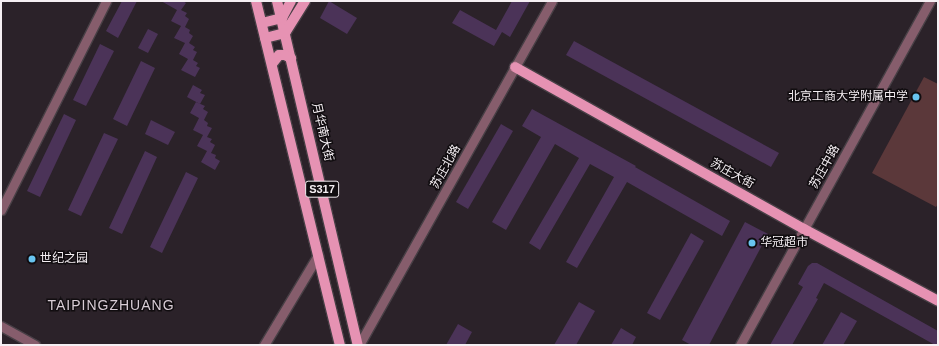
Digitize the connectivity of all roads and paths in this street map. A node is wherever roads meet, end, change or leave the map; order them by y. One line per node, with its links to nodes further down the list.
1 (106, 1): 15 (street)
2 (256, 1): 9 (main road, S317)
3 (277, 1): 8 (main road, S317)
4 (291, 1): 8 (main road)
5 (305, 1): 10 (main road)
6 (552, 1): 14 (street, 苏庄北路)
7 (930, 1): 16 (street, 苏庄中路)
8 (282, 18): 9 (main road); 10 (main road, 月华南大街 / S317)
9 (262, 23): 11 (main road, S317)
10 (285, 33): 11 (main road); 12 (main road, 月华南大街 / S317)
11 (266, 38): 13 (main road, S317)
12 (291, 58): 13 (main road); 23 (main road, 月华南大街 / S317)
13 (272, 64): 17 (main road, S317)
14 (515, 67): 16 (main road, 苏庄大街); 23 (street, 苏庄北路)
15 (1, 210)
16 (804, 229): 18 (main road, 苏庄大街); 24 (street, 苏庄中路)
17 (318, 255): 21 (street); 22 (main road, S317)
18 (938, 301)
19 (1, 326): 20 (street)
20 (35, 345)
21 (264, 345)
22 (340, 345)
23 (359, 345)
24 (740, 345)

